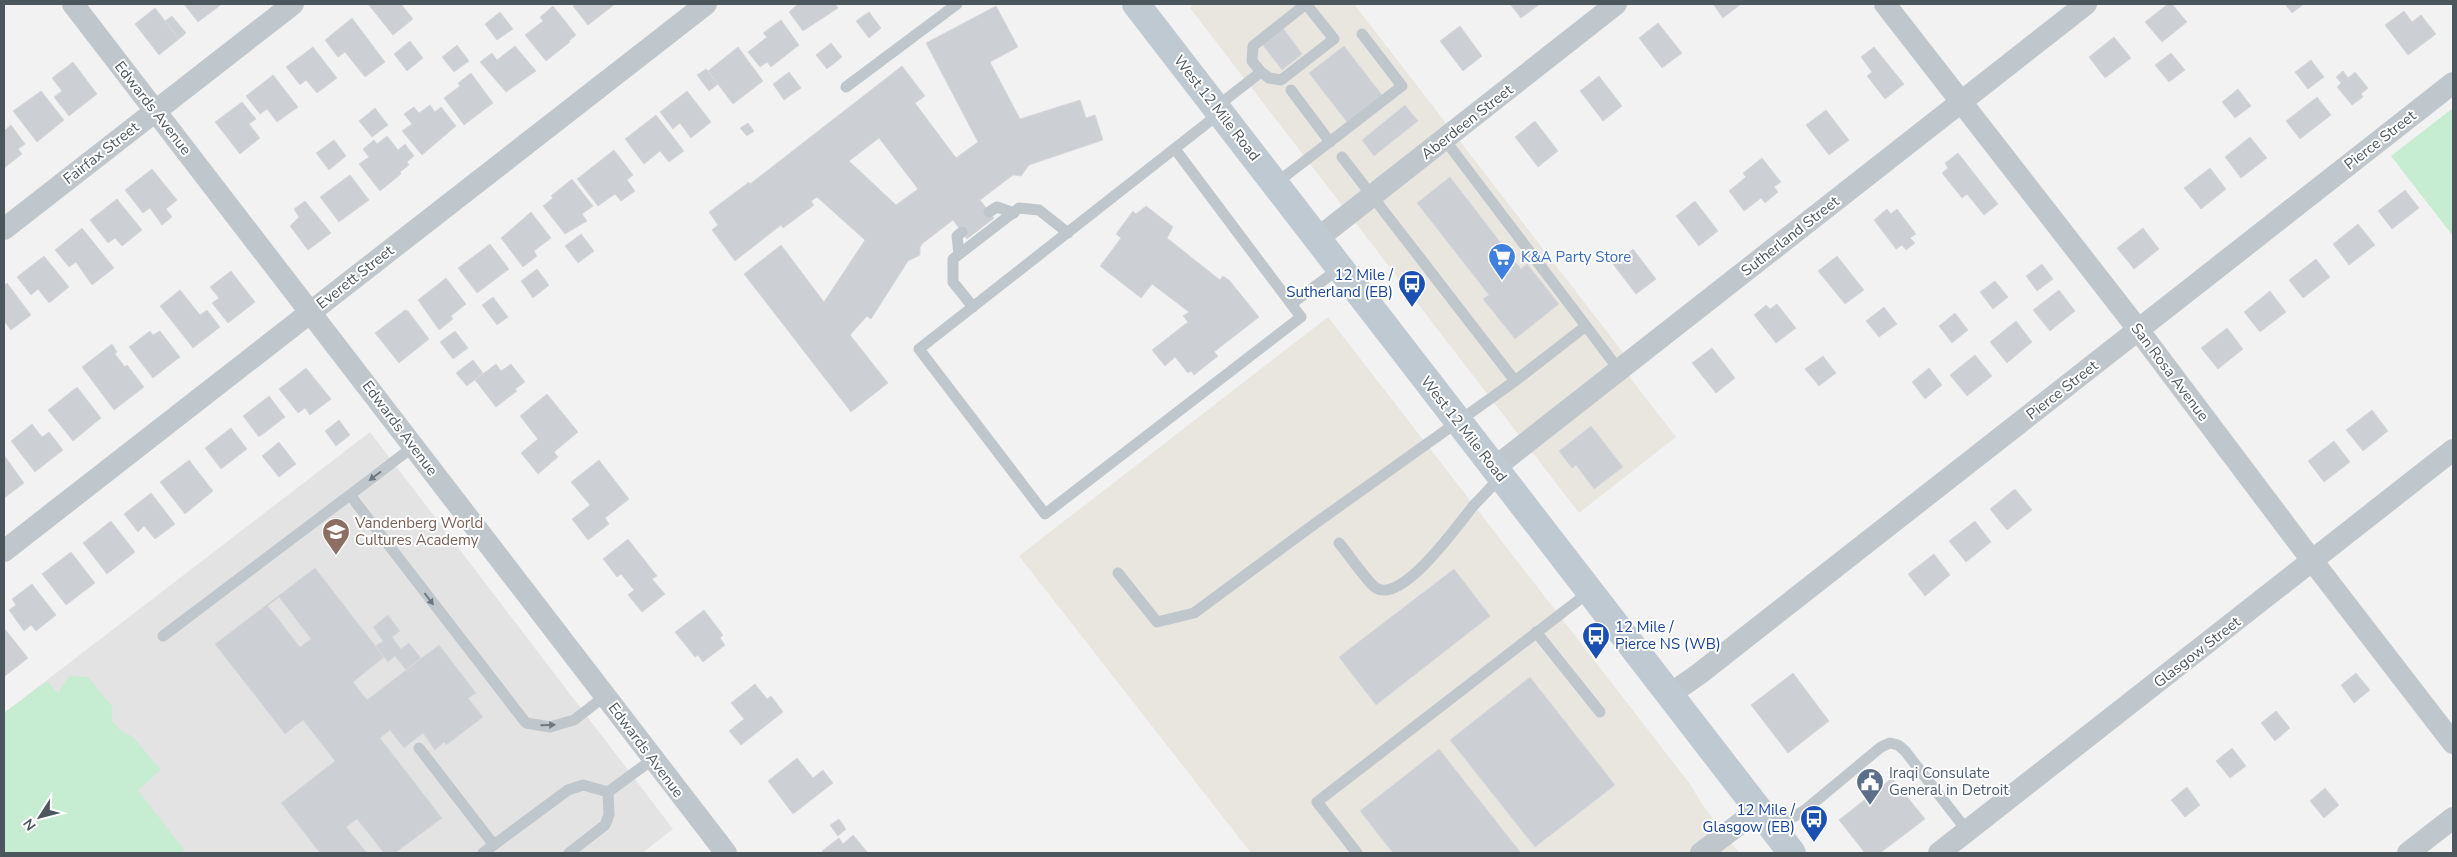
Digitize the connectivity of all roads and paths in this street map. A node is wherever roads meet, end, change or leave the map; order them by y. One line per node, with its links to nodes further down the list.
1 (73, 4): 16 (street, Edwards Avenue)
2 (293, 4): 16 (street, Fairfax Street)
3 (706, 4): 33 (street, Everett Street)
4 (957, 4): 12 (lane)
5 (1616, 4): 17 (street, Aberdeen Street)
6 (1885, 4): 14 (street, San Rosa Avenue)
7 (2086, 4): 14 (street, Sutherland Street)
8 (1142, 6): 15 (main road, West 12 Mile Road)
9 (1362, 34): 18 (lane)
10 (1261, 72): 10 (lane); 15 (lane)
11 (2453, 83): 35 (street, Pierce Street)
12 (846, 87)
13 (1291, 90): 18 (lane)
14 (1961, 102): 35 (street, San Rosa Avenue); 36 (street, Sutherland Street)
15 (1218, 110): 19 (lane); 21 (main road, West 12 Mile Road)
16 (155, 111): 25 (street, Fairfax Street); 33 (street, Edwards Avenue)
17 (1445, 140): 22 (street, Aberdeen Street); 34 (lane)
18 (1330, 142): 21 (lane)
19 (1175, 150): 27 (lane); 31 (lane)
20 (1342, 157): 22 (lane)
21 (1275, 184): 28 (main road, West 12 Mile Road)
22 (1373, 197): 28 (street, Aberdeen Street); 37 (lane)
23 (989, 212): 24 (lane)
24 (1014, 213): 27 (lane); 29 (lane)
25 (4, 228)
26 (962, 232): 29 (lane)
27 (1068, 233): 32 (lane)
28 (1317, 239): 30 (main road, West 12 Mile Road)
29 (959, 254): 32 (lane)
30 (1340, 268): 31 (lane); 38 (main road, West 12 Mile Road)
31 (1291, 304): 32 (lane)
32 (974, 307)
33 (311, 312): 39 (street, Edwards Avenue); 44 (street, Everett Street)
34 (1586, 326): 36 (lane); 37 (lane)
35 (2138, 330): 45 (street, San Rosa Avenue); 51 (street, Pierce Street)
36 (1619, 370): 41 (street, Sutherland Street)
37 (1515, 381): 38 (lane)
38 (1457, 421): 41 (main road, West 12 Mile Road); 46 (lane)
39 (414, 446): 42 (lane, one-way to 42); 50 (street, Edwards Avenue)
40 (2453, 450): 45 (street, Glasgow Street)
41 (1498, 473): 43 (lane); 47 (main road, West 12 Mile Road)
42 (350, 495): 49 (lane); 50 (lane, one-way to 50)
43 (1339, 543)
44 (4, 551)
45 (2312, 562): 53 (street, San Rosa Avenue); 59 (street, Glasgow Street)
46 (1118, 573)
47 (1589, 592): 48 (lane); 51 (main road, West 12 Mile Road)
48 (1536, 632): 52 (lane); 64 (lane)
49 (163, 636)
50 (605, 696): 55 (street, Edwards Avenue)
51 (1669, 696): 58 (main road, West 12 Mile Road)
52 (1600, 712)
53 (2453, 743)
54 (419, 748): 60 (lane)
55 (653, 759): 56 (lane); 63 (street, Edwards Avenue)
56 (608, 792): 60 (lane); 62 (lane)
57 (2453, 818): 68 (street)
58 (1766, 819): 59 (lane); 65 (street); 66 (main road, West 12 Mile Road)
59 (1968, 832): 67 (street, Glasgow Street)
60 (494, 845): 61 (lane)
61 (483, 853)
62 (569, 853)
63 (726, 853)
64 (1357, 853)
65 (1702, 853)
66 (1792, 853)
67 (1940, 853)
68 (2408, 853)

